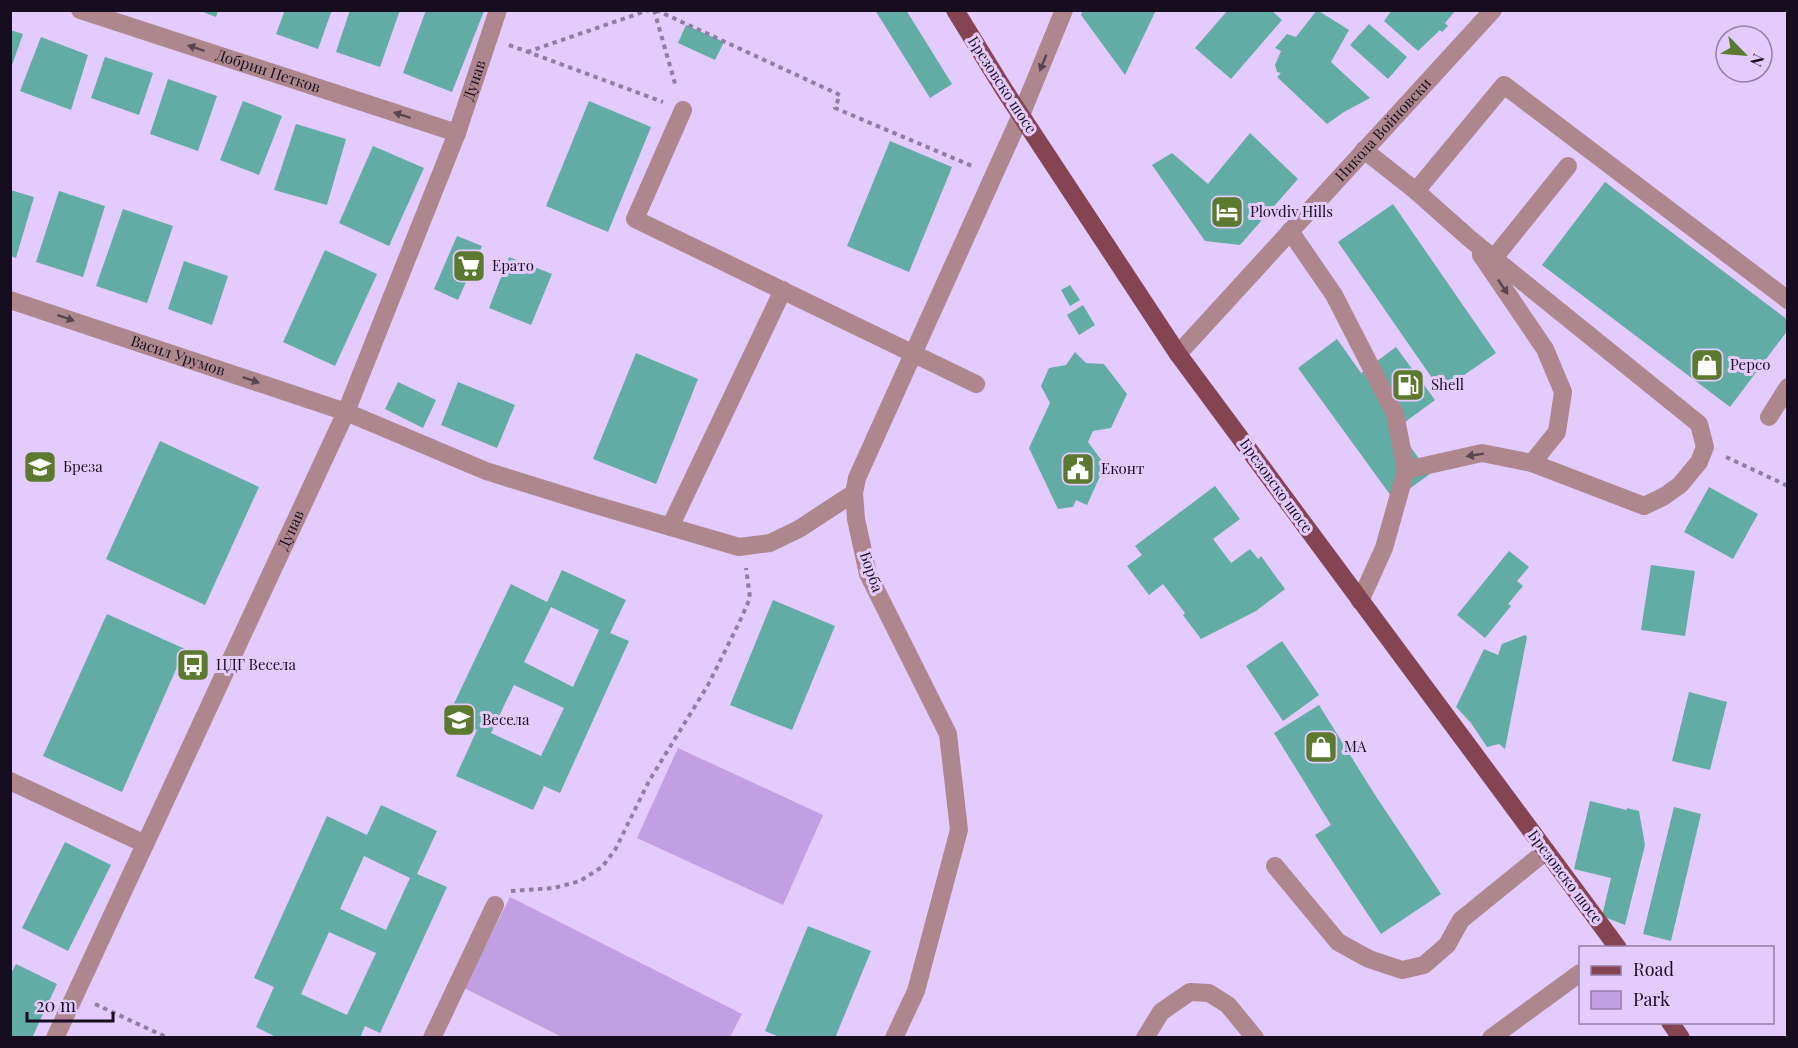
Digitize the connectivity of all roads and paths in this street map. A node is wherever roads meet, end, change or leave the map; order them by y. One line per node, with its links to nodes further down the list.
1 (80, 10): 8 (street, Добрин Петков)
2 (498, 10): 9 (street, Дунав)
3 (649, 10): 10 (path)
4 (655, 10): 11 (path); 16 (path)
5 (955, 10): 12 (main road, Брезовско шосе)
6 (1064, 10): 12 (street, Борба, one-way to 12)
7 (1493, 10): 14 (street, Никола Войновски)
8 (136, 19): 13 (street, Добрин Петков, one-way to 8)
9 (489, 38): 10 (path); 13 (street, Дунав)
10 (526, 52): 11 (path)
11 (683, 110): 21 (street)
12 (1021, 115): 16 (street, Борба); 25 (main road, Брезовско шосе)
13 (457, 133): 28 (street, Дунав)
14 (1364, 150): 17 (street); 18 (street, Никола Войновски)
15 (1568, 166): 20 (street)
16 (994, 176): 24 (street, Борба)
17 (1416, 191): 19 (street); 23 (street)
18 (1290, 231): 25 (street, Никола Войновски); 32 (street)
19 (1470, 239): 20 (street); 31 (street, one-way to 31)
20 (1494, 258): 30 (street)
21 (783, 290): 24 (street); 35 (street)
22 (10, 300): 28 (street, Васил Урумов, one-way to 28)
23 (1788, 300)
24 (914, 353): 26 (street); 34 (street, Борба)
25 (1178, 354): 37 (main road, Брезовско шосе)
26 (976, 384)
27 (1788, 387): 29 (street)
28 (346, 412): 35 (street, Васил Урумов); 39 (street, Дунав)
29 (1769, 417)
30 (1705, 447): 31 (street); 33 (path)
31 (1532, 463): 32 (street, one-way to 32)
32 (1406, 470): 37 (street)
33 (1788, 486)
34 (854, 493): 36 (street, Васил Урумов); 50 (street, Борба)
35 (670, 527): 36 (street, Васил Урумов)
36 (754, 545): 42 (path)
37 (1360, 601): 40 (main road, Брезовско шосе)
38 (10, 781): 39 (street)
39 (145, 844): 45 (street, Дунав)
40 (1546, 850): 41 (street); 43 (main road, Брезовско шосе)
41 (1275, 866)
42 (495, 905): 49 (street)
43 (1615, 946)
44 (1579, 974): 53 (street)
45 (75, 995): 47 (street, Дунав); 48 (path)
46 (1671, 1024): 54 (main road)
47 (55, 1038)
48 (168, 1038)
49 (432, 1038)
50 (894, 1038)
51 (1144, 1038): 52 (street)
52 (1255, 1038)
53 (1491, 1038)
54 (1681, 1038)

